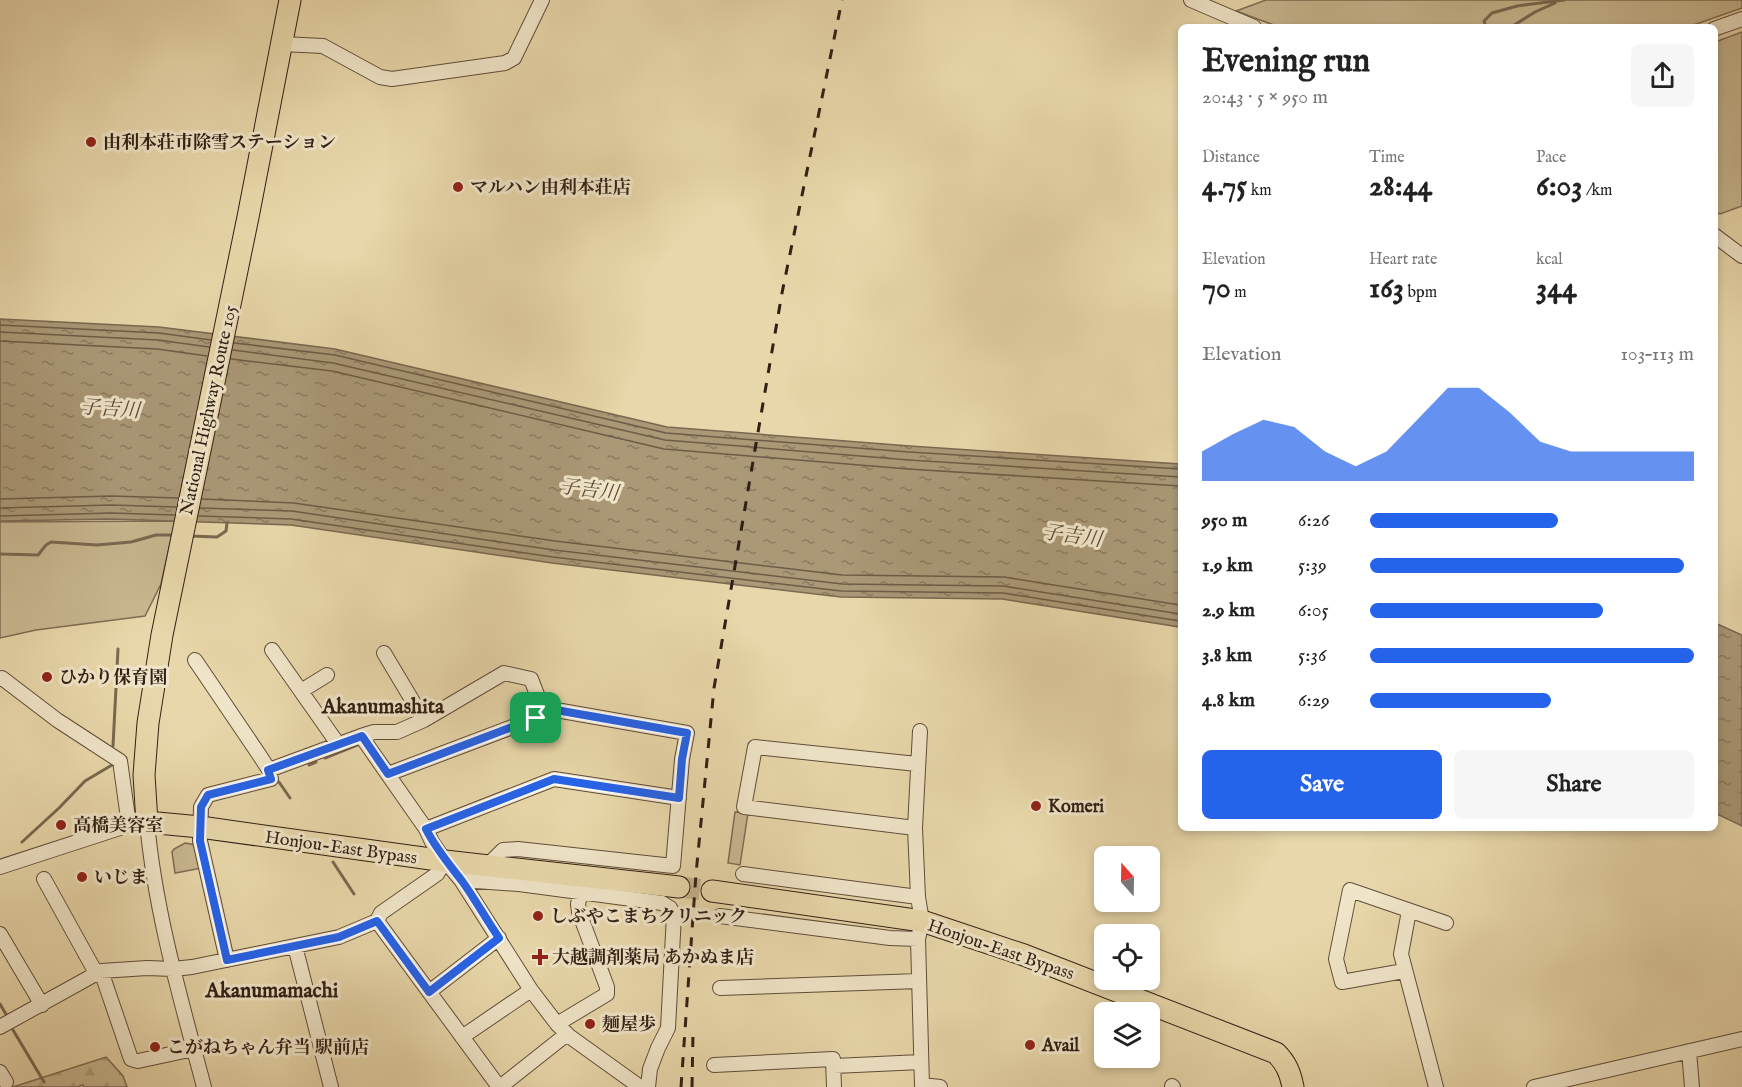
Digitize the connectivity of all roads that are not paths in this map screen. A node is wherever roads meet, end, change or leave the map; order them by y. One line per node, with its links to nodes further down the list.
1 (290, 0): 7 (highway, National Highway Route 105)
2 (542, 0): 7 (street)
3 (1191, 0): 5 (street)
4 (1742, 19): 6 (street)
5 (1247, 24)
6 (1718, 28)
7 (282, 44): 25 (highway, National Highway Route 105)
8 (1718, 238): 9 (street)
9 (1742, 256)
10 (272, 650): 15 (street)
11 (384, 653): 17 (street)
12 (195, 660): 22 (street)
13 (327, 675): 15 (street)
14 (0, 679): 25 (street)
15 (301, 691): 20 (street)
16 (543, 710): 17 (street); 23 (street); 24 (street)
17 (424, 720): 19 (street)
18 (920, 731): 21 (street)
19 (362, 736): 20 (street); 23 (street)
20 (338, 744): 22 (street)
21 (917, 764): 27 (street); 27 (street)
22 (268, 770): 26 (street)
23 (388, 774): 28 (street)
24 (679, 798): 28 (street); 30 (street)
25 (138, 824): 26 (highway, Honjou-East Bypass); 31 (street); 48 (street)
26 (200, 827): 29 (highway, Honjou-East Bypass); 47 (street)
27 (915, 828): 38 (street)
28 (426, 829): 29 (street)
29 (445, 861): 30 (highway, Honjou-East Bypass); 34 (street); 41 (street)
30 (488, 865): 35 (highway, Honjou-East Bypass)
31 (0, 867)
32 (743, 874): 38 (street)
33 (44, 879): 50 (street)
34 (461, 880): 37 (street); 45 (street)
35 (679, 887)
36 (712, 891): 43 (highway, Honjou-East Bypass)
37 (581, 892): 56 (street); 71 (street)
38 (918, 897): 43 (street)
39 (1409, 912): 42 (street); 49 (street); 49 (street)
40 (720, 916): 43 (street)
41 (377, 921): 46 (street); 54 (street)
42 (1446, 923)
43 (920, 930): 51 (street); 74 (highway, Honjou-East Bypass)
44 (0, 934): 55 (street)
45 (499, 938): 53 (street); 54 (street)
46 (295, 946): 47 (street); 68 (street)
47 (227, 960): 48 (street)
48 (173, 969): 50 (street); 61 (street)
49 (1404, 970): 75 (street)
50 (98, 972): 55 (street); 61 (street)
51 (919, 981): 52 (street); 63 (street)
52 (720, 988)
53 (531, 990): 56 (street); 59 (street)
54 (429, 992): 59 (street)
55 (42, 1005): 57 (street)
56 (557, 1024): 58 (street)
57 (0, 1027)
58 (567, 1034): 69 (street); 70 (street)
59 (462, 1036): 69 (street)
60 (1742, 1039): 62 (street)
61 (194, 1049): 67 (street)
62 (1689, 1051): 66 (street); 77 (street)
63 (921, 1062): 65 (street); 73 (street)
64 (714, 1065): 65 (street)
65 (834, 1066): 72 (street)
66 (1587, 1081): 76 (street)
67 (204, 1087)
68 (331, 1087)
69 (499, 1087)
70 (640, 1087)
71 (648, 1087)
72 (834, 1087)
73 (940, 1087)
74 (1293, 1087)
75 (1436, 1087)
76 (1533, 1087)
77 (1692, 1087)

